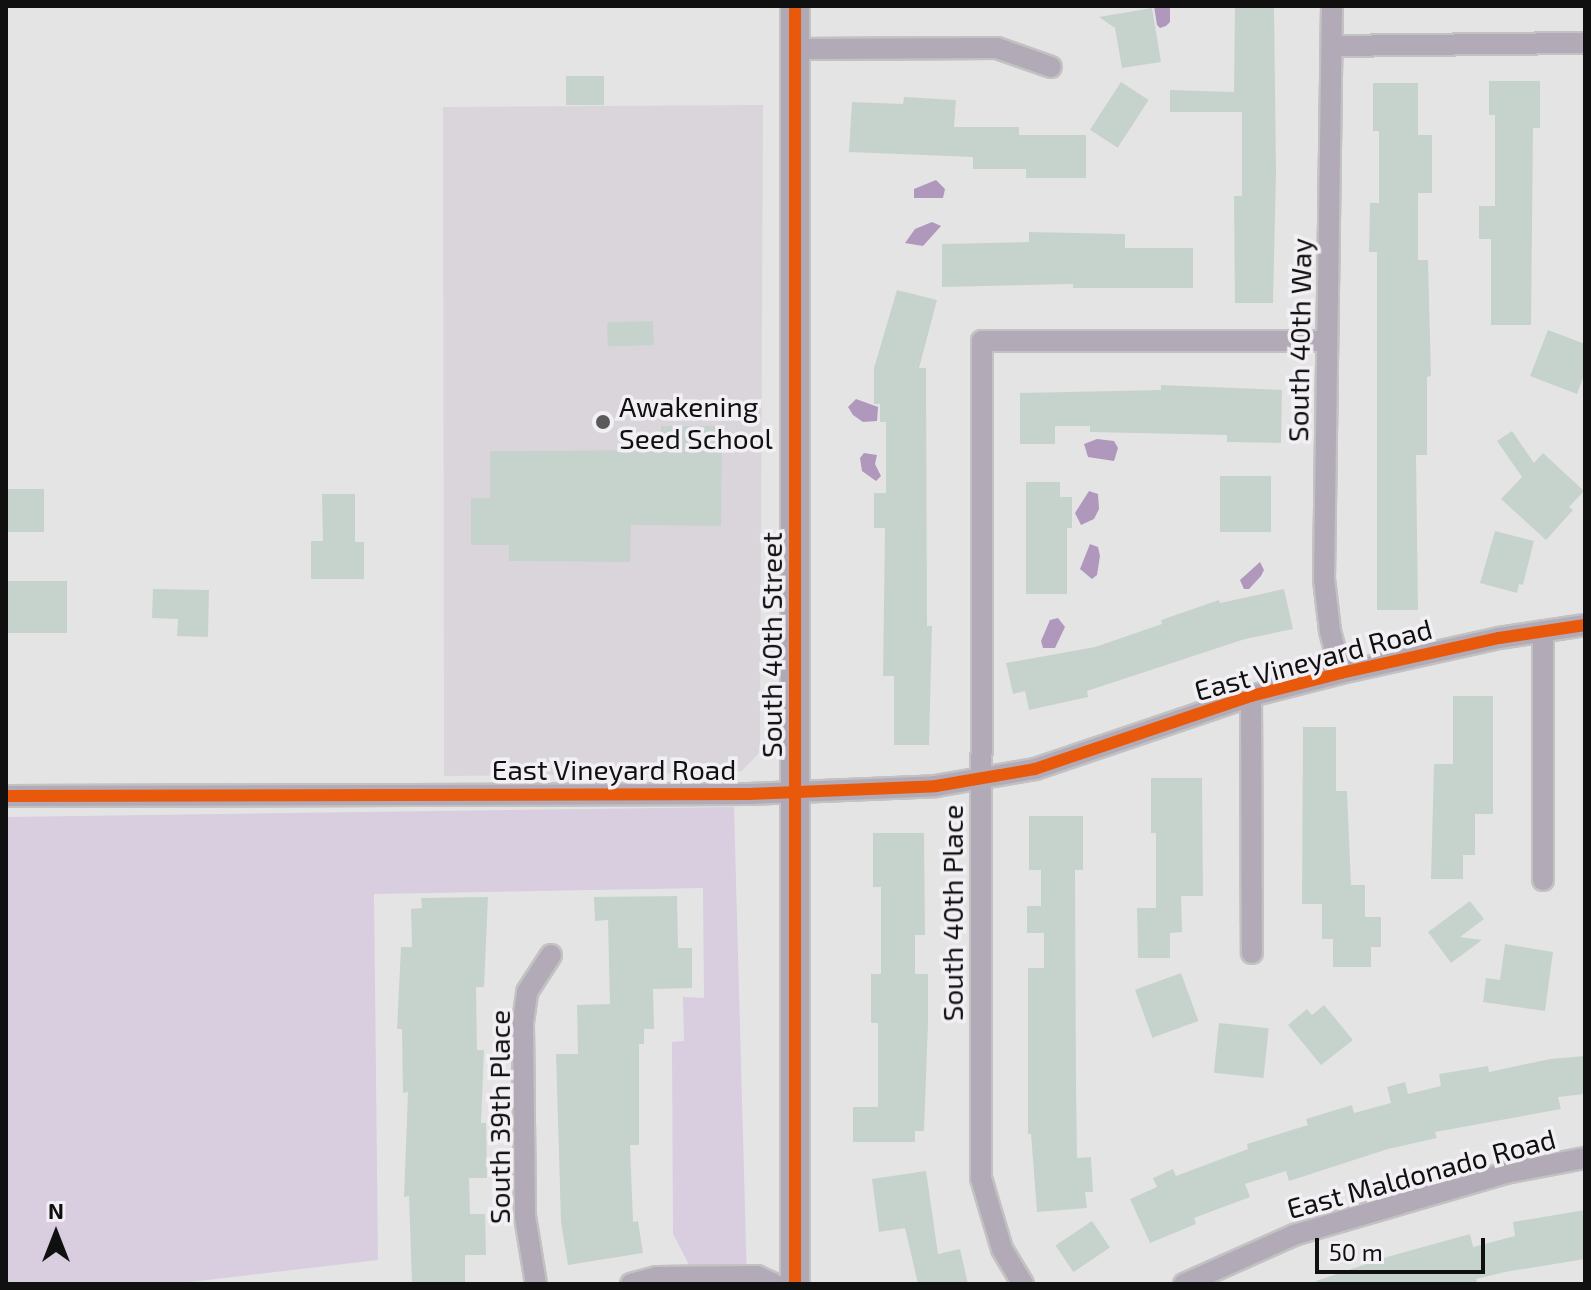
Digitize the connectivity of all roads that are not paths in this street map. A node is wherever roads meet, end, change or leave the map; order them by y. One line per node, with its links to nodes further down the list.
1 (795, 6): 5 (main road, South 40th Street)
2 (1332, 6): 4 (street, South 40th Way)
3 (1585, 43): 4 (street)
4 (1332, 46): 7 (street, South 40th Way)
5 (795, 49): 6 (street); 13 (main road, South 40th Street)
6 (1051, 67)
7 (1327, 341): 10 (street, South 40th Way); 12 (street, South 40th Place)
8 (1585, 625): 9 (street, East Vineyard Road)
9 (1543, 631): 10 (street, East Vineyard Road); 15 (street)
10 (1341, 673): 11 (street, East Vineyard Road)
11 (1251, 696): 12 (street, East Vineyard Road); 16 (street)
12 (980, 780): 13 (street, East Vineyard Road); 24 (street, South 40th Place)
13 (795, 793): 14 (street, East Vineyard Road); 23 (main road, South 40th Street)
14 (6, 796)
15 (1543, 880)
16 (1252, 953)
17 (551, 955): 20 (street, South 39th Place)
18 (1585, 1158): 25 (street, East Maldonado Road)
19 (674, 1280): 21 (street); 22 (street)
20 (536, 1284)
21 (631, 1284)
22 (774, 1284)
23 (795, 1284)
24 (1023, 1284)
25 (1184, 1284)

